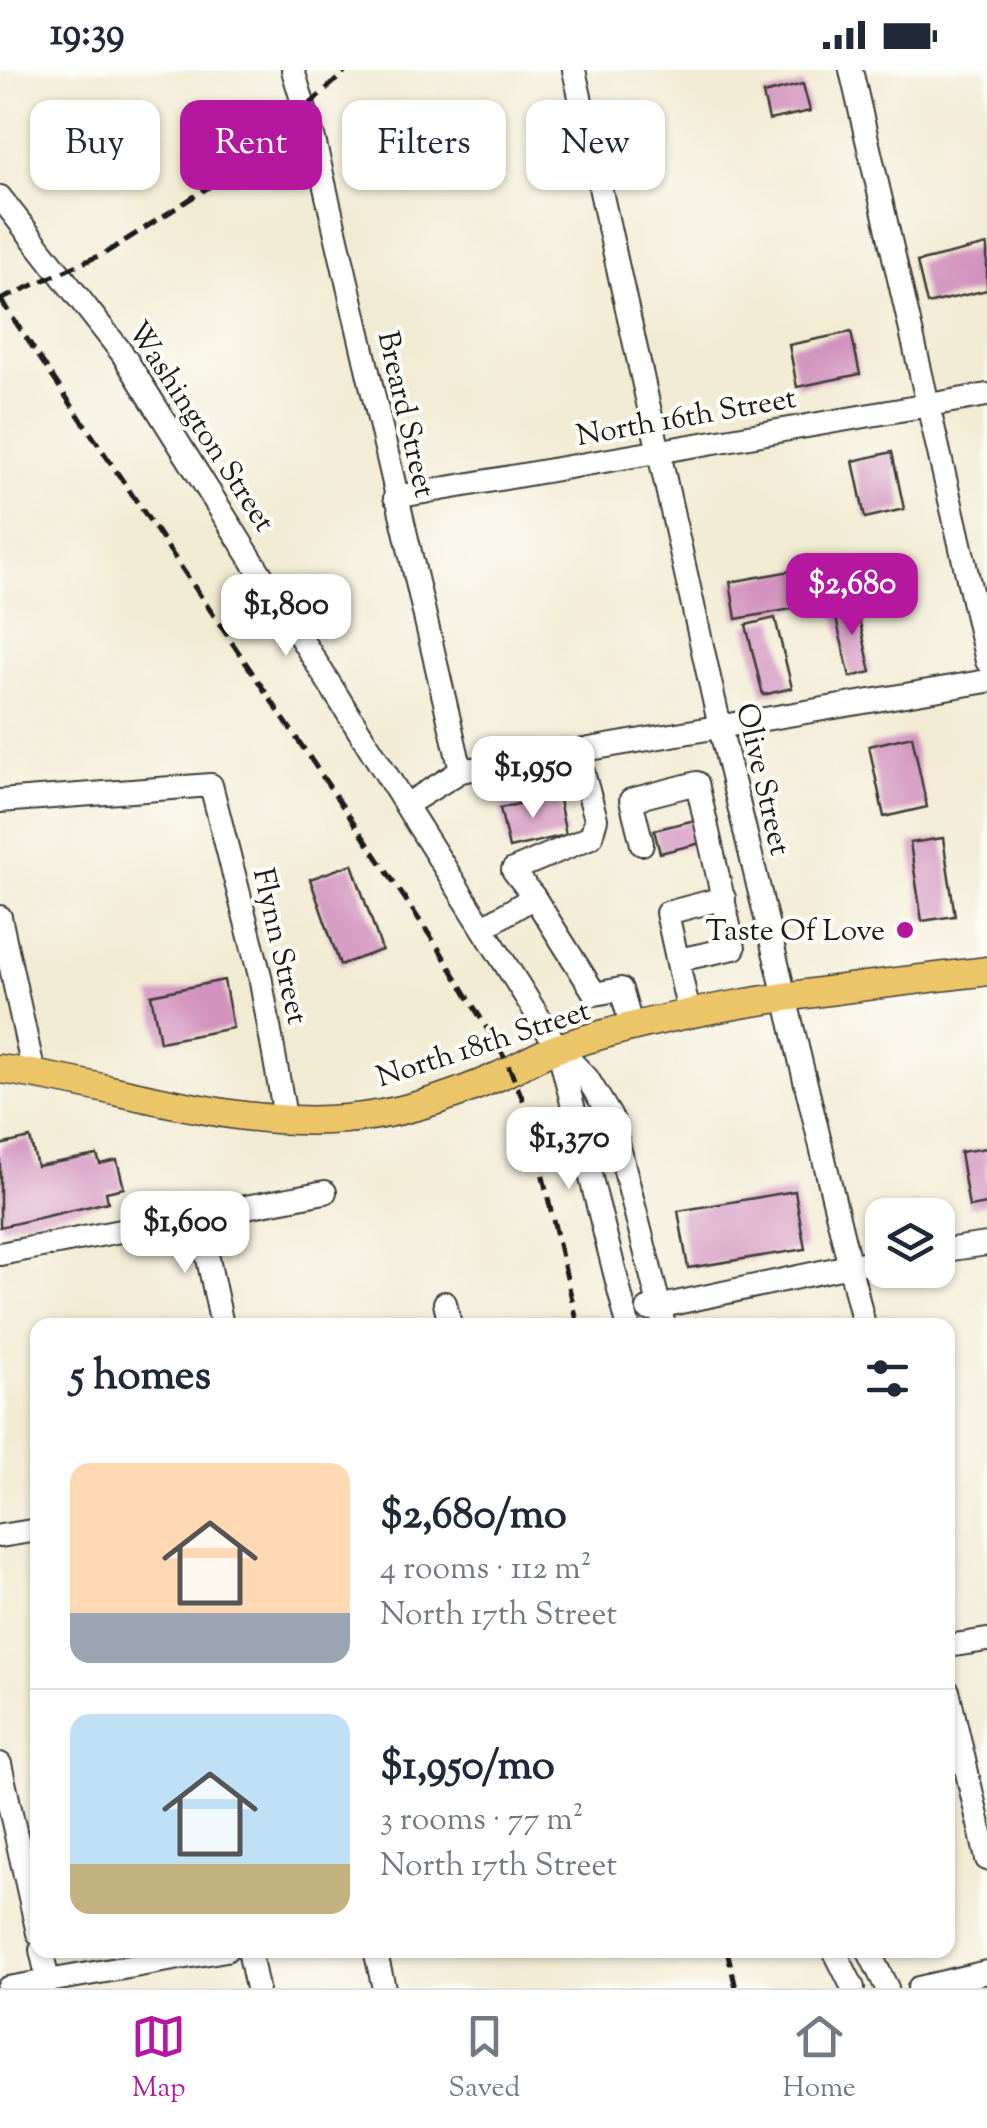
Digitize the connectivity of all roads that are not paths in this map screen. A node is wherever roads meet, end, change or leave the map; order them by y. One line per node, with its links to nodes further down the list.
1 (293, 70): 10 (street, Breard Street)
2 (574, 70): 9 (street, Olive Street)
3 (850, 70): 8 (street)
4 (0, 181): 6 (street, Washington Street)
5 (0, 197): 6 (street, Washington Street)
6 (42, 250): 17 (street, Washington Street)
7 (987, 395): 8 (street, North 16th Street)
8 (928, 405): 9 (street, North 16th Street); 11 (street)
9 (662, 450): 10 (street, North 16th Street); 13 (street, Olive Street)
10 (395, 496): 15 (street, Breard Street)
11 (987, 661)
12 (987, 682): 13 (street)
13 (720, 727): 14 (street); 19 (street, Olive Street)
14 (578, 752): 15 (street); 21 (street)
15 (461, 771): 17 (street)
16 (0, 801): 34 (street, Flynn Street)
17 (408, 804): 24 (street, Washington Street)
18 (642, 844): 20 (street)
19 (752, 861): 20 (street); 28 (street, Olive Street)
20 (718, 870): 22 (street)
21 (534, 896): 24 (street); 30 (street)
22 (724, 898): 25 (street); 25 (street)
23 (0, 917): 27 (street)
24 (484, 927): 31 (street, Washington Street)
25 (678, 960): 29 (street)
26 (987, 971): 28 (main road, North 18th Street)
27 (8, 982): 33 (street)
28 (784, 997): 29 (main road, North 18th Street); 41 (street, Olive Street)
29 (689, 1013): 30 (main road, North 18th Street)
30 (632, 1028): 31 (main road, North 18th Street)
31 (558, 1048): 34 (main road, North 18th Street); 42 (street, Washington Street); 44 (street, Washington Street)
32 (0, 1069): 33 (main road, North 18th Street)
33 (34, 1074): 34 (main road, North 18th Street)
34 (286, 1122)
35 (325, 1192): 36 (street)
36 (199, 1216): 39 (street); 43 (street)
37 (987, 1244): 38 (street)
38 (955, 1249)
39 (0, 1254)
40 (865, 1262): 41 (street)
41 (850, 1264): 42 (street); 45 (street, Olive Street)
42 (662, 1316)
43 (221, 1318)
44 (626, 1318)
45 (862, 1318)
46 (30, 1531): 47 (street)
47 (0, 1536)
48 (987, 1640): 49 (street)
49 (955, 1645)
50 (955, 1721): 53 (street)
51 (0, 1764): 52 (street)
52 (27, 1832): 54 (street)
53 (987, 1859)
54 (30, 1860)
55 (41, 1958): 62 (street)
56 (182, 1958): 62 (street)
57 (250, 1958): 64 (street)
58 (377, 1958): 65 (street)
59 (838, 1958): 66 (street)
60 (872, 1958): 67 (street)
61 (987, 1972): 68 (street)
62 (40, 1984): 63 (street)
63 (8, 1988)
64 (256, 1988)
65 (384, 1988)
66 (853, 1988)
67 (887, 1988)
68 (919, 1988)

